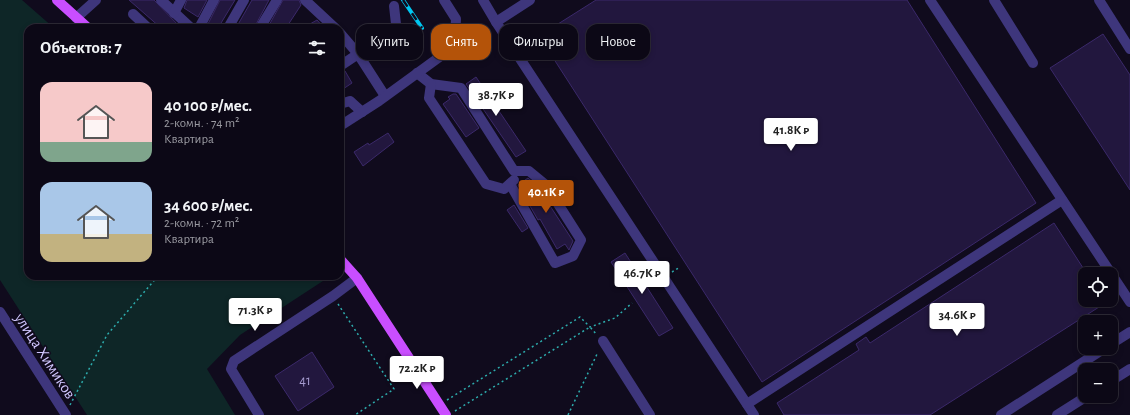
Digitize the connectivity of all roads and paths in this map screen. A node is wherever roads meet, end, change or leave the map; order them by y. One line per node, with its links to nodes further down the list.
1 (57, 0): 18 (main road)
2 (96, 0): 18 (street)
3 (161, 0): 16 (street)
4 (181, 0): 16 (street)
5 (214, 0): 23 (street)
6 (244, 0): 24 (street)
7 (277, 0): 25 (street)
8 (444, 0): 35 (street)
9 (483, 0): 19 (street)
10 (530, 0): 19 (street)
11 (930, 0): 43 (street)
12 (994, 0): 34 (street)
13 (1099, 0): 29 (street)
14 (308, 1): 26 (street)
15 (394, 6): 27 (street)
16 (174, 13): 22 (street)
17 (133, 14): 21 (street)
18 (76, 18): 20 (main road)
19 (496, 22): 60 (street)
20 (83, 24)
21 (144, 24)
22 (186, 24)
23 (201, 24)
24 (230, 24)
25 (262, 24)
26 (332, 24)
27 (396, 24)
28 (344, 38): 30 (street)
29 (1130, 49)
30 (356, 52)
31 (356, 55): 33 (street)
32 (362, 60): 37 (street)
33 (344, 63)
34 (1033, 63)
35 (417, 73): 36 (street); 37 (street)
36 (431, 84): 41 (street); 42 (street)
37 (385, 96): 39 (street)
38 (344, 103): 39 (street)
39 (362, 112): 40 (street)
40 (344, 123)
41 (514, 171): 42 (street); 42 (street)
42 (510, 184)
43 (1062, 200): 48 (street); 60 (street)
44 (344, 263): 45 (main road)
45 (357, 278): 47 (street); 59 (main road)
46 (154, 280): 62 (path)
47 (333, 296): 63 (street); 64 (path)
48 (1130, 302)
49 (632, 303): 51 (path)
50 (0, 312): 62 (street, улица Химиков)
51 (590, 327): 54 (path); 59 (path); 61 (path)
52 (1130, 332): 53 (street)
53 (1118, 340)
54 (603, 341): 65 (path); 66 (street)
55 (1094, 355): 68 (street)
56 (1130, 369): 57 (street)
57 (1118, 377)
58 (1078, 402): 69 (street)
59 (439, 404): 61 (main road)
60 (747, 404): 67 (street)
61 (450, 413)
62 (65, 414)
63 (259, 415)
64 (355, 415)
65 (568, 415)
66 (650, 415)
67 (754, 415)
68 (1001, 415)
69 (1058, 415)

